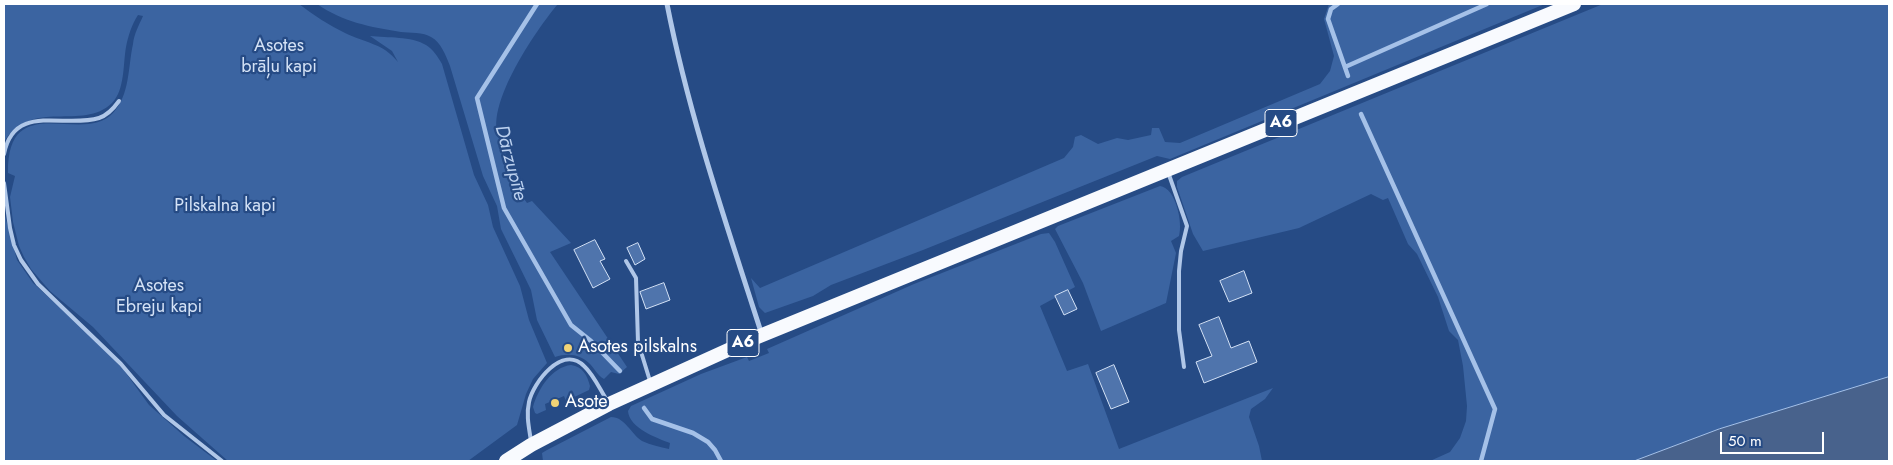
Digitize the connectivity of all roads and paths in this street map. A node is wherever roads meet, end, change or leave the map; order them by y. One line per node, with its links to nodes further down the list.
1 (667, 4): 8 (street)
2 (1574, 4): 5 (highway, A6)
3 (119, 101): 4 (lane)
4 (4, 154)
5 (1167, 170): 8 (highway, A6); 9 (lane)
6 (4, 183): 13 (lane)
7 (626, 261): 10 (lane)
8 (762, 335): 10 (highway, A6)
9 (1184, 367)
10 (651, 384): 11 (highway, A6)
11 (609, 404): 12 (highway, A6); 12 (lane)
12 (531, 445): 14 (highway, A6)
13 (222, 461)
14 (506, 461)

